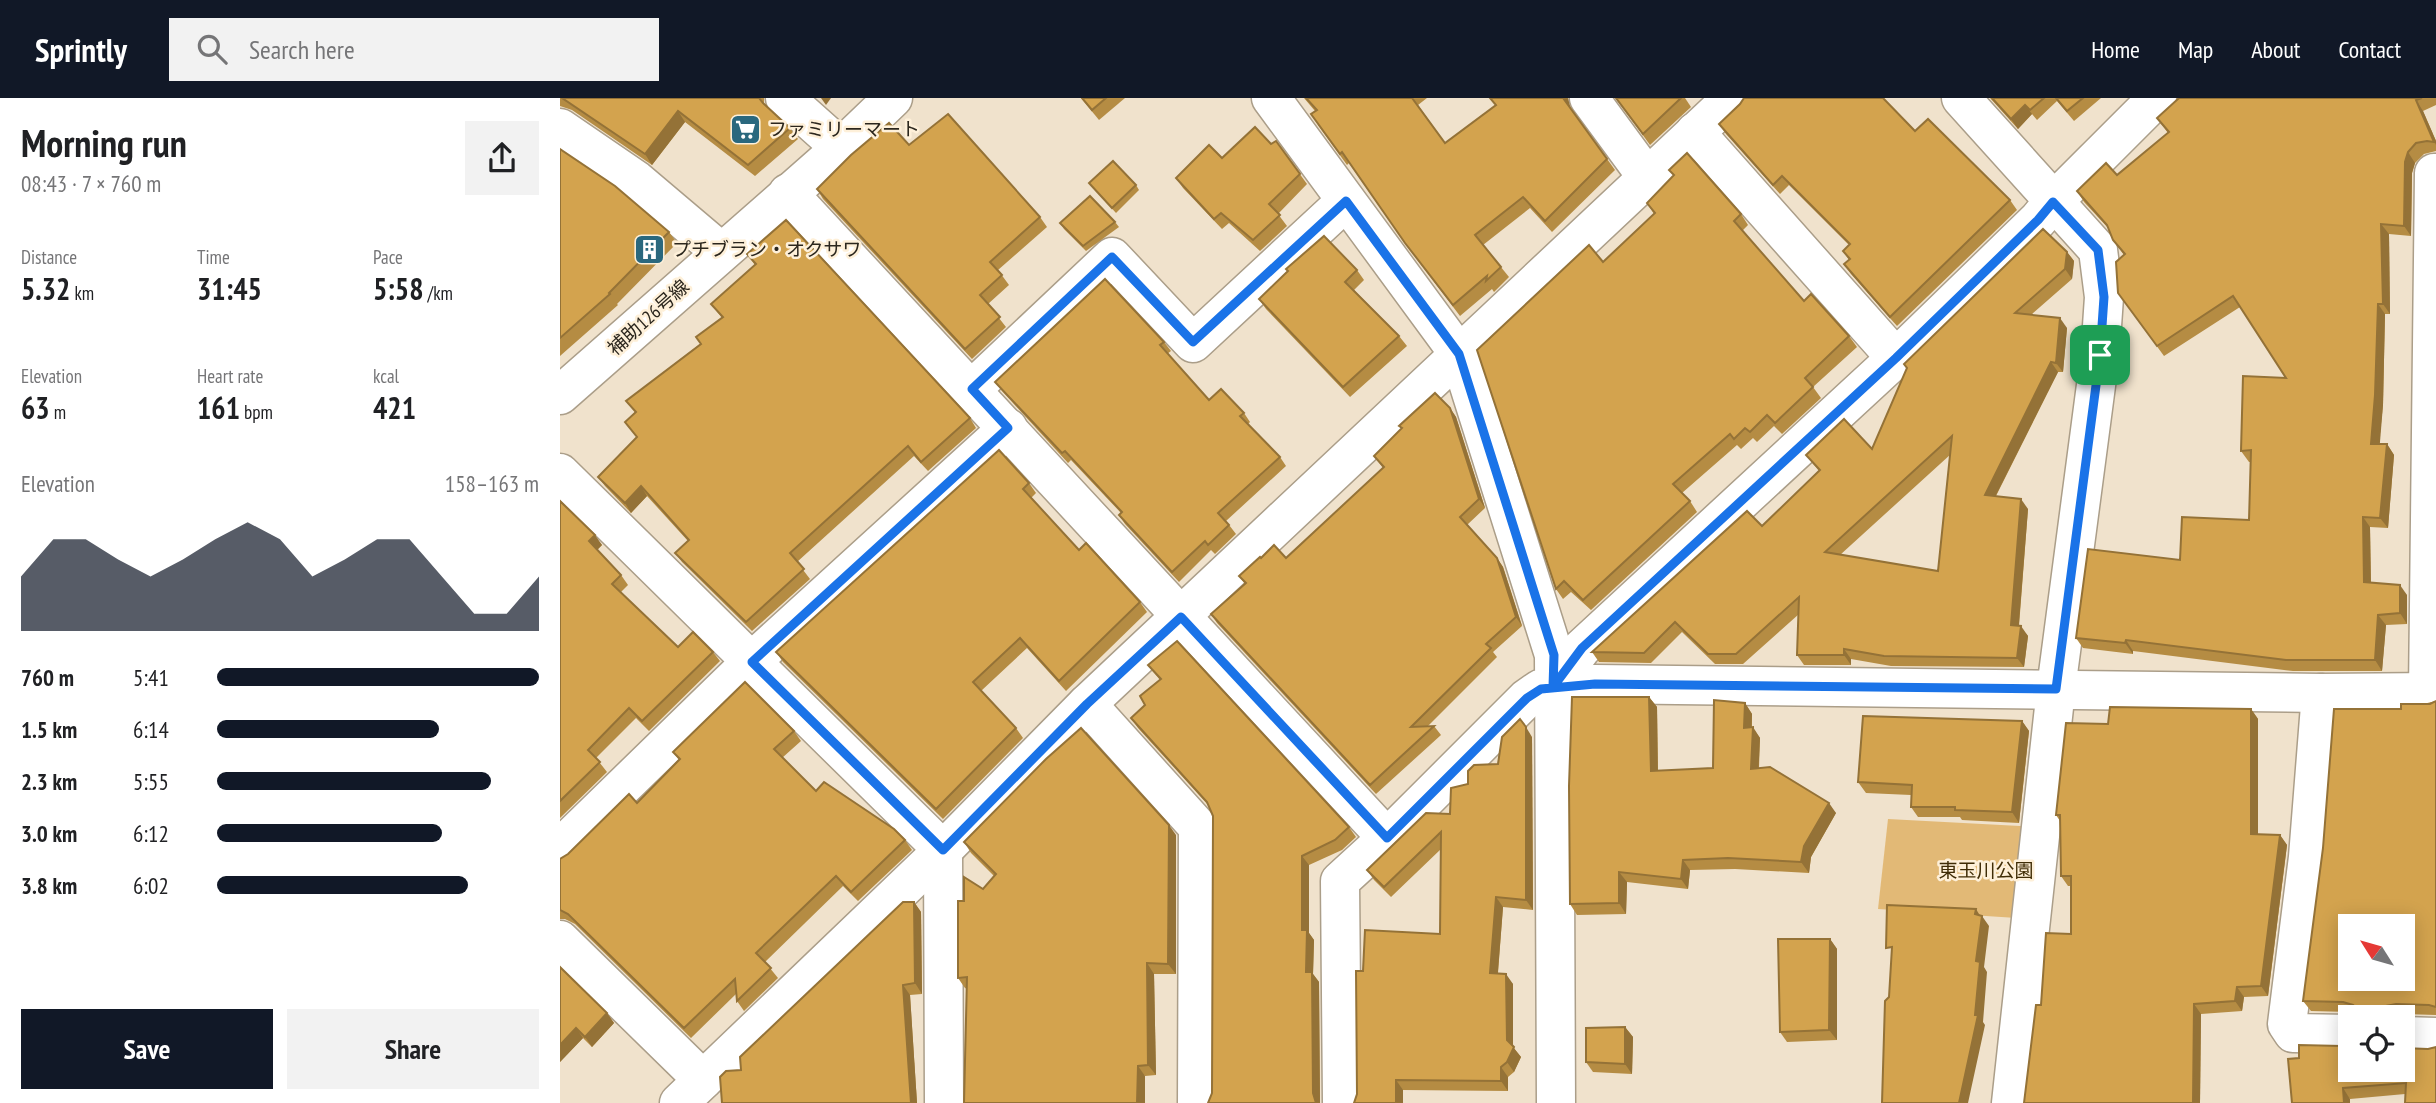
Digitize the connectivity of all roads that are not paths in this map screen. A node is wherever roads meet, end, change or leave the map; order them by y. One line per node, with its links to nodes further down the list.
1 (785, 98): 10 (street)
2 (893, 98): 10 (street, 補助126号線)
3 (1271, 98): 14 (street)
4 (1589, 98): 12 (street)
5 (1732, 98): 9 (street)
6 (1961, 98): 15 (street)
7 (2157, 98): 15 (street)
8 (560, 128): 16 (street)
9 (1695, 132): 12 (street); 18 (street)
10 (841, 148): 13 (street, 補助126号線)
11 (2436, 173): 27 (street)
12 (1647, 177): 17 (street)
13 (788, 193): 16 (street, 補助126号線); 19 (street)
14 (1346, 201): 17 (street); 19 (street)
15 (2053, 202): 18 (street); 26 (street)
16 (721, 252): 20 (street, 補助126号線)
17 (1459, 354): 23 (street); 25 (street)
18 (1896, 358): 25 (street)
19 (972, 389): 21 (street)
20 (560, 395)
21 (1008, 428): 23 (street); 24 (street)
22 (560, 473): 24 (street)
23 (1181, 617): 29 (street); 31 (street)
24 (752, 662): 30 (street); 32 (street)
25 (1553, 687): 26 (street); 31 (street); 41 (street)
26 (2056, 689): 28 (street); 42 (street)
27 (2432, 692): 28 (street)
28 (2321, 693): 34 (street)
29 (1087, 704): 32 (street); 39 (street)
30 (567, 828)
31 (1387, 838): 40 (street)
32 (943, 850): 37 (street); 38 (street)
33 (560, 940): 37 (street)
34 (2338, 1034)
35 (2415, 1036): 36 (street)
36 (2436, 1037)
37 (691, 1092)
38 (944, 1103)
39 (1197, 1103)
40 (1342, 1103)
41 (1556, 1103)
42 (2011, 1103)

